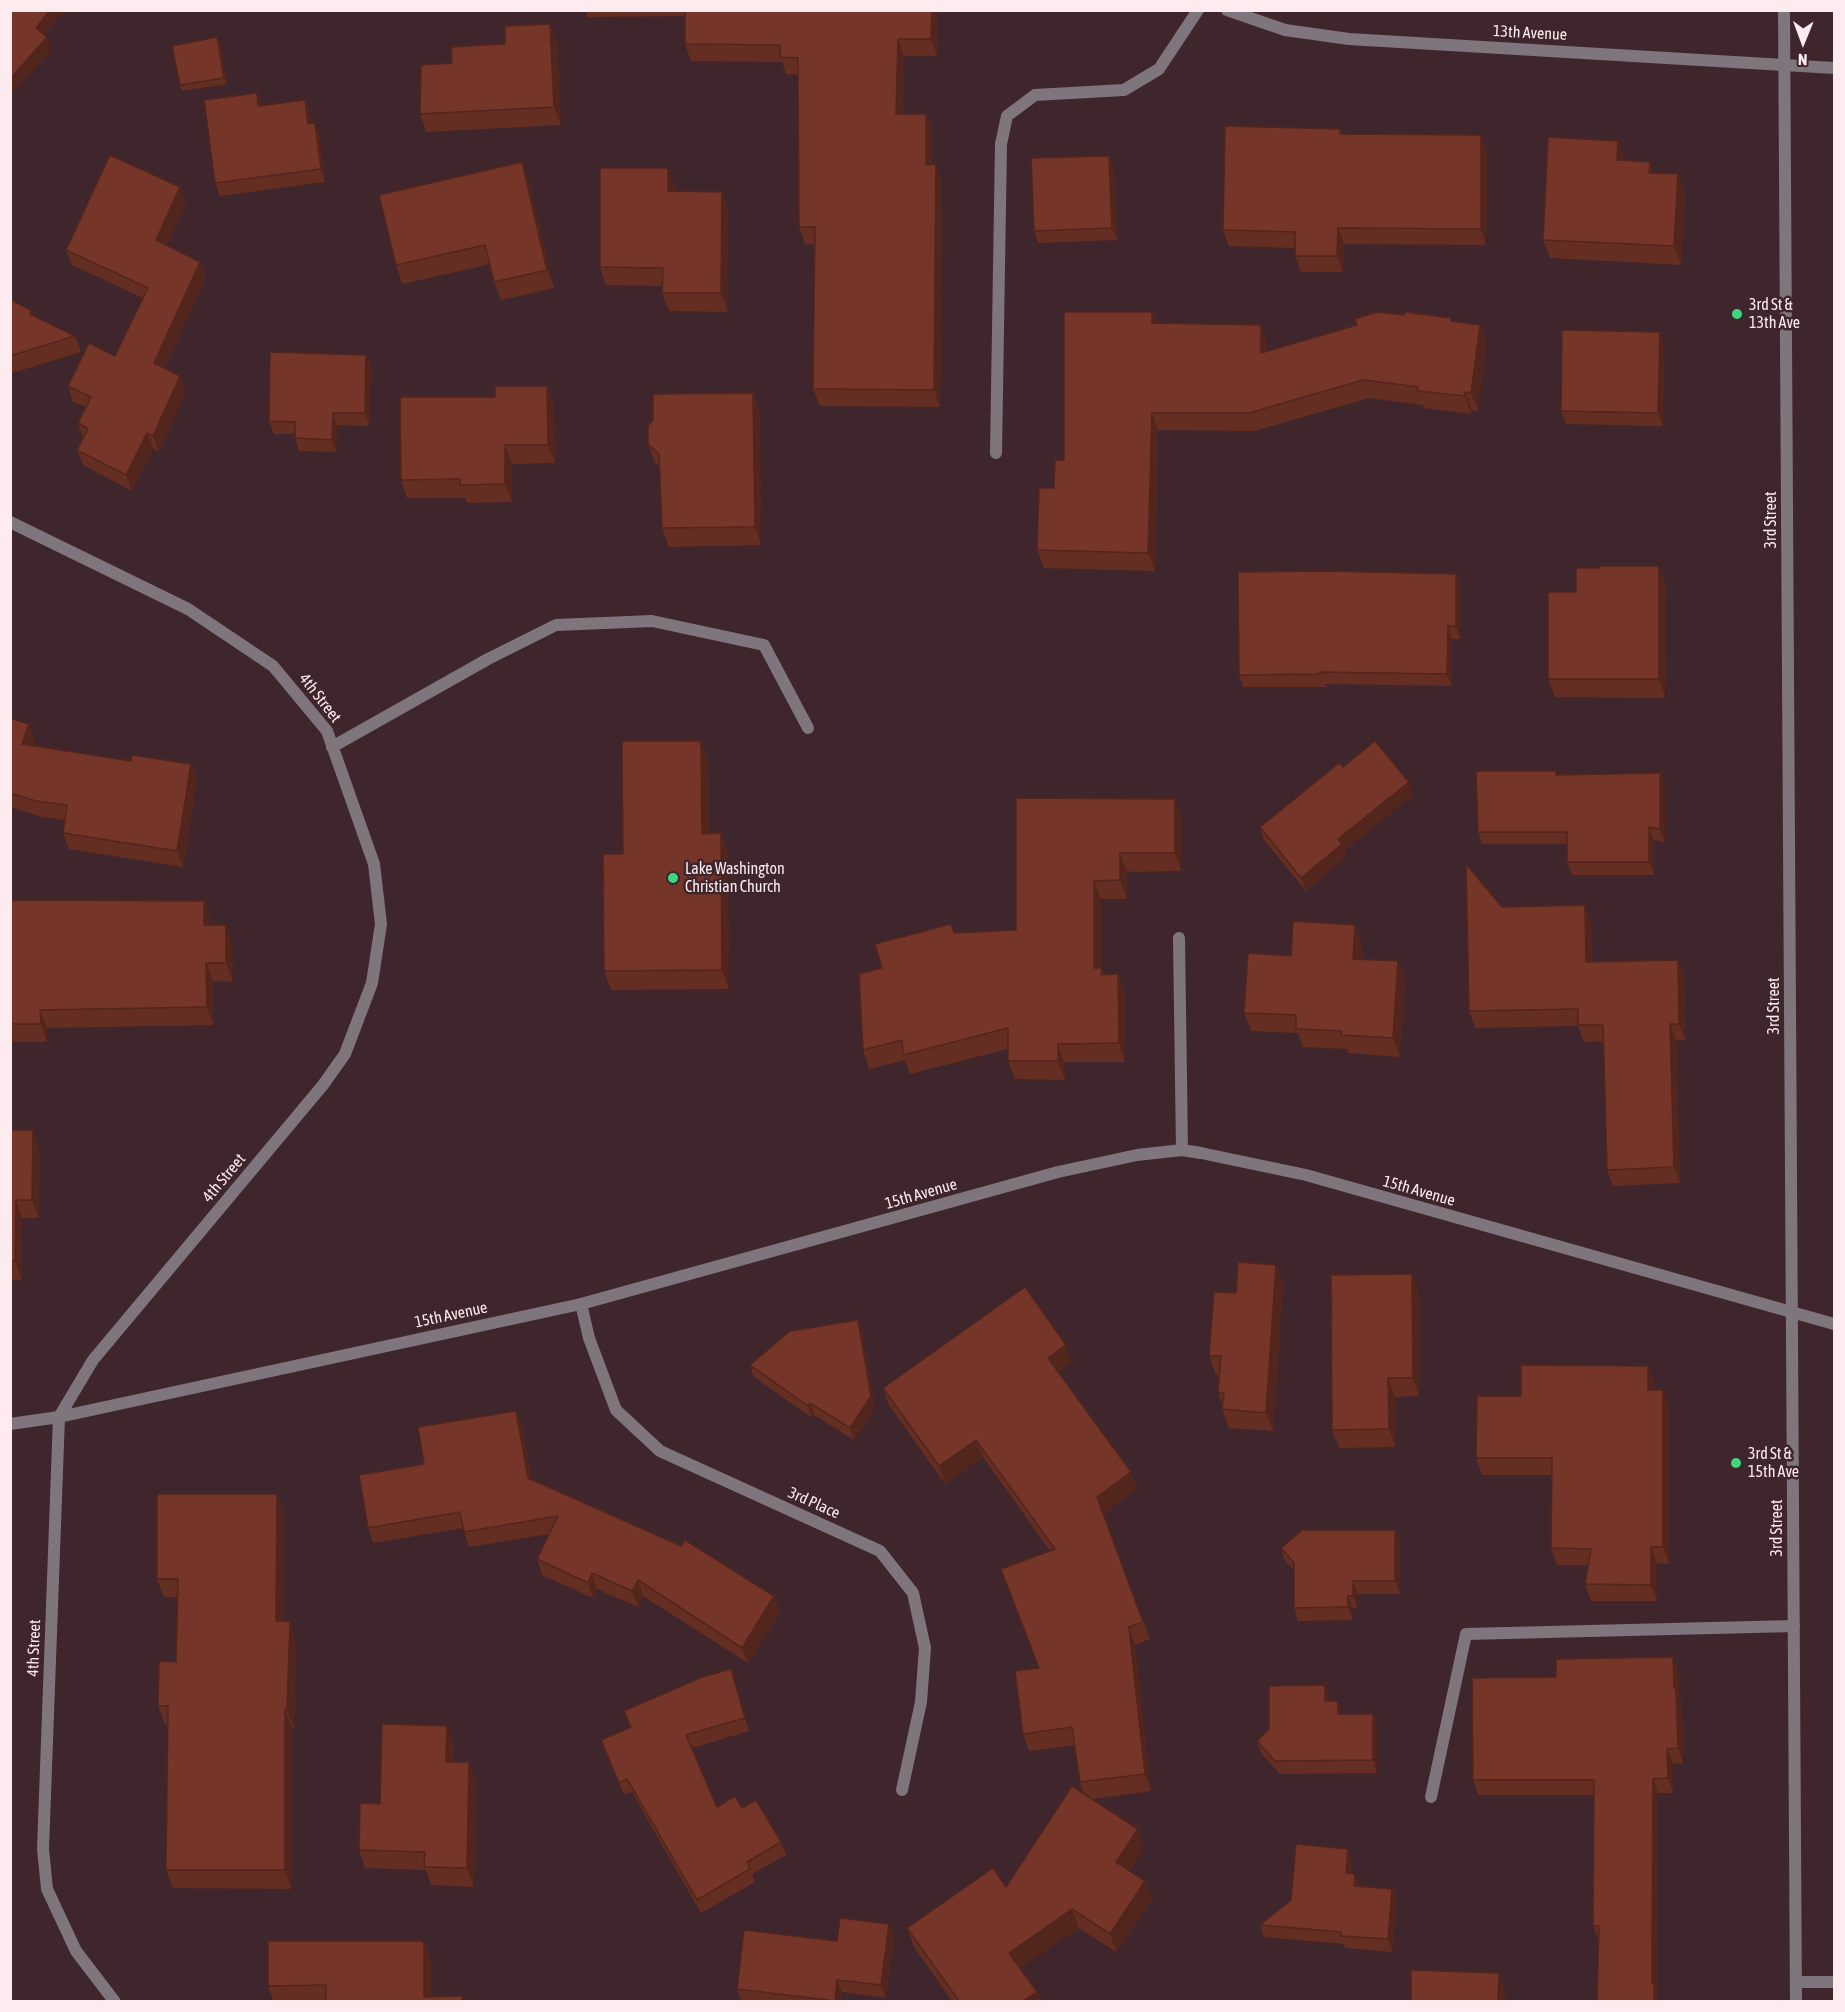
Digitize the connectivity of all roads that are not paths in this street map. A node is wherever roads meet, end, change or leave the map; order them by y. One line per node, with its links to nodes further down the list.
1 (1198, 10): 6 (street)
2 (1227, 10): 4 (street, 13th Avenue)
3 (1784, 10): 4 (street, 3rd Street)
4 (1784, 64): 5 (street, 13th Avenue); 13 (street, 3rd Street)
5 (1834, 68)
6 (996, 453)
7 (10, 522): 9 (street, 4th Street)
8 (808, 728): 9 (street)
9 (332, 747): 15 (street, 4th Street)
10 (1179, 938): 11 (street)
11 (1182, 1150): 12 (street, 15th Avenue); 13 (street, 15th Avenue)
12 (581, 1304): 15 (street, 15th Avenue); 18 (street, 3rd Place)
13 (1792, 1313): 14 (street, 15th Avenue); 17 (street, 3rd Street)
14 (1834, 1324)
15 (59, 1417): 16 (street, 15th Avenue); 22 (street, 4th Street)
16 (10, 1424)
17 (1794, 1626): 19 (street); 20 (street, 3rd Street)
18 (902, 1790)
19 (1431, 1797)
20 (1796, 1982): 21 (street); 23 (street, 3rd Street)
21 (1834, 1982)
22 (115, 2001)
23 (1796, 2001)

